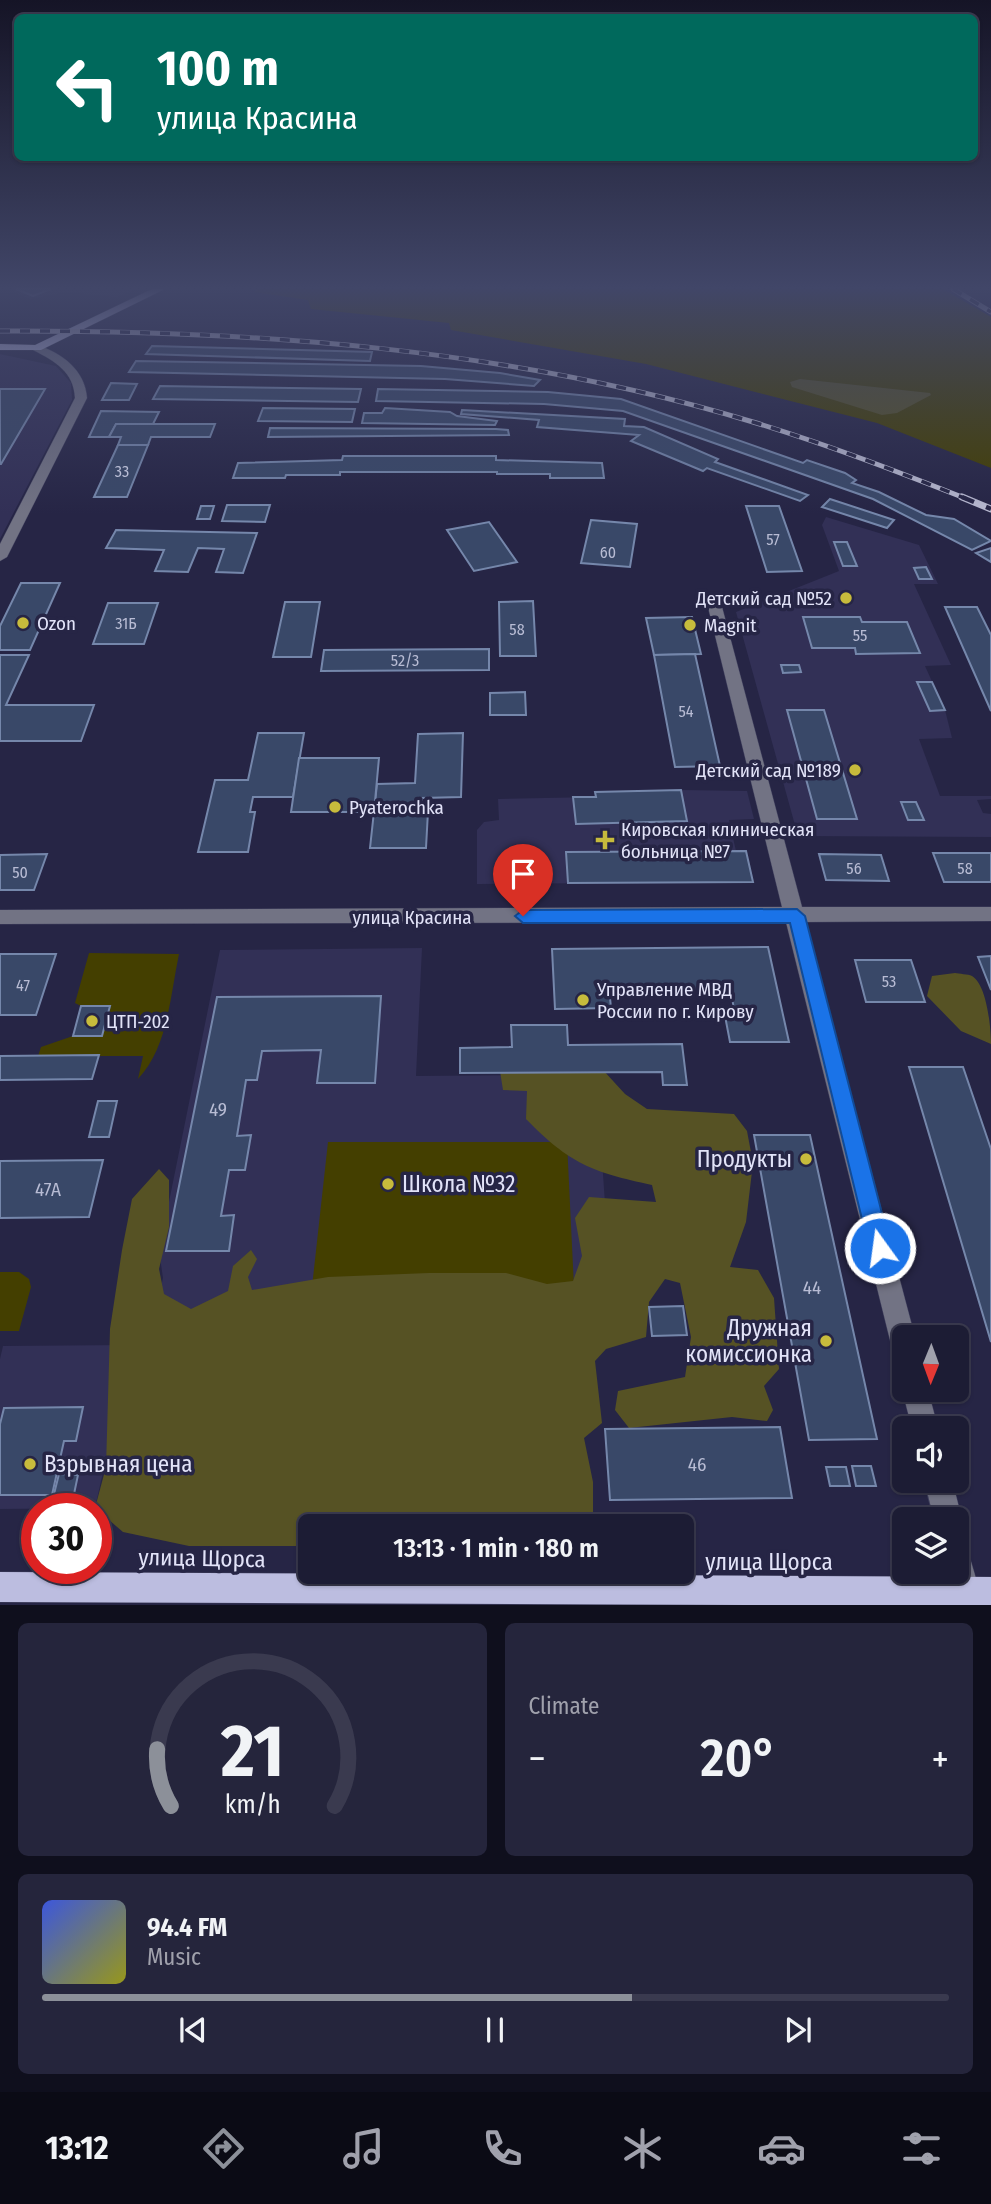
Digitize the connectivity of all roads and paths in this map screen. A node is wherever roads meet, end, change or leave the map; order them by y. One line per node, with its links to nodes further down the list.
1 (61, 364): 2 (street)
2 (0, 557)
3 (715, 607): 5 (street)
4 (991, 914): 5 (street, улица Красина)
5 (797, 916): 6 (street, улица Красина); 7 (street)
6 (0, 917)
7 (899, 1325)
8 (0, 1587): 9 (main road, улица Щорса)
9 (226, 1597): 10 (main road, улица Щорса)
10 (975, 1597)

